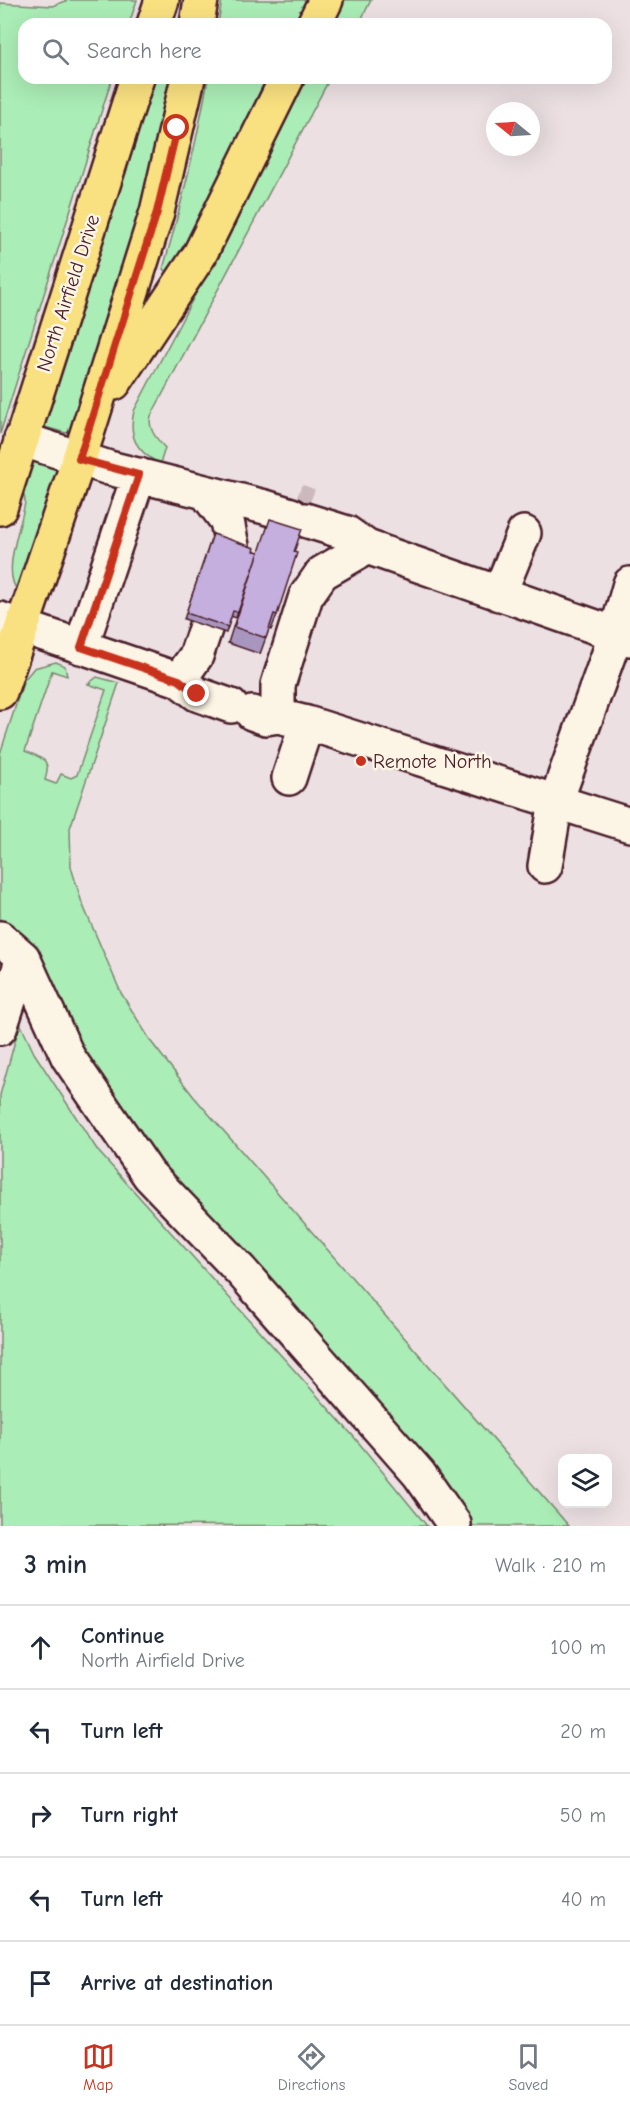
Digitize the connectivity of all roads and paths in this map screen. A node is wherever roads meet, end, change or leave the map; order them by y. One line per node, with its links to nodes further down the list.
1 (162, 0): 4 (main road)
2 (201, 0): 5 (main road)
3 (326, 0): 6 (main road)
4 (156, 18)
5 (198, 18)
6 (317, 18)
7 (135, 84): 11 (main road, North Airfield Drive)
8 (188, 84): 10 (main road)
9 (285, 84): 10 (main road)
10 (93, 415): 12 (main road)
11 (21, 439): 12 (lane); 13 (main road, North Airfield Drive)
12 (79, 459): 14 (lane); 22 (main road)
13 (5, 475): 16 (main road, North Airfield Drive)
14 (139, 475): 15 (lane); 25 (lane)
15 (207, 494): 18 (lane); 19 (lane)
16 (0, 508)
17 (524, 533): 21 (lane)
18 (232, 546)
19 (367, 547): 21 (lane); 28 (lane)
20 (630, 584): 24 (lane)
21 (499, 594): 24 (lane)
22 (11, 622): 25 (lane); 27 (main road)
23 (206, 626): 26 (lane)
24 (623, 637): 30 (lane)
25 (81, 647): 26 (lane)
26 (179, 680): 28 (lane)
27 (0, 692)
28 (260, 709): 29 (lane); 30 (lane)
29 (289, 777)
30 (556, 801): 31 (lane); 32 (lane)
31 (630, 825)
32 (545, 866)
33 (11, 948): 34 (lane); 35 (lane)
34 (0, 1028)
35 (454, 1524)

